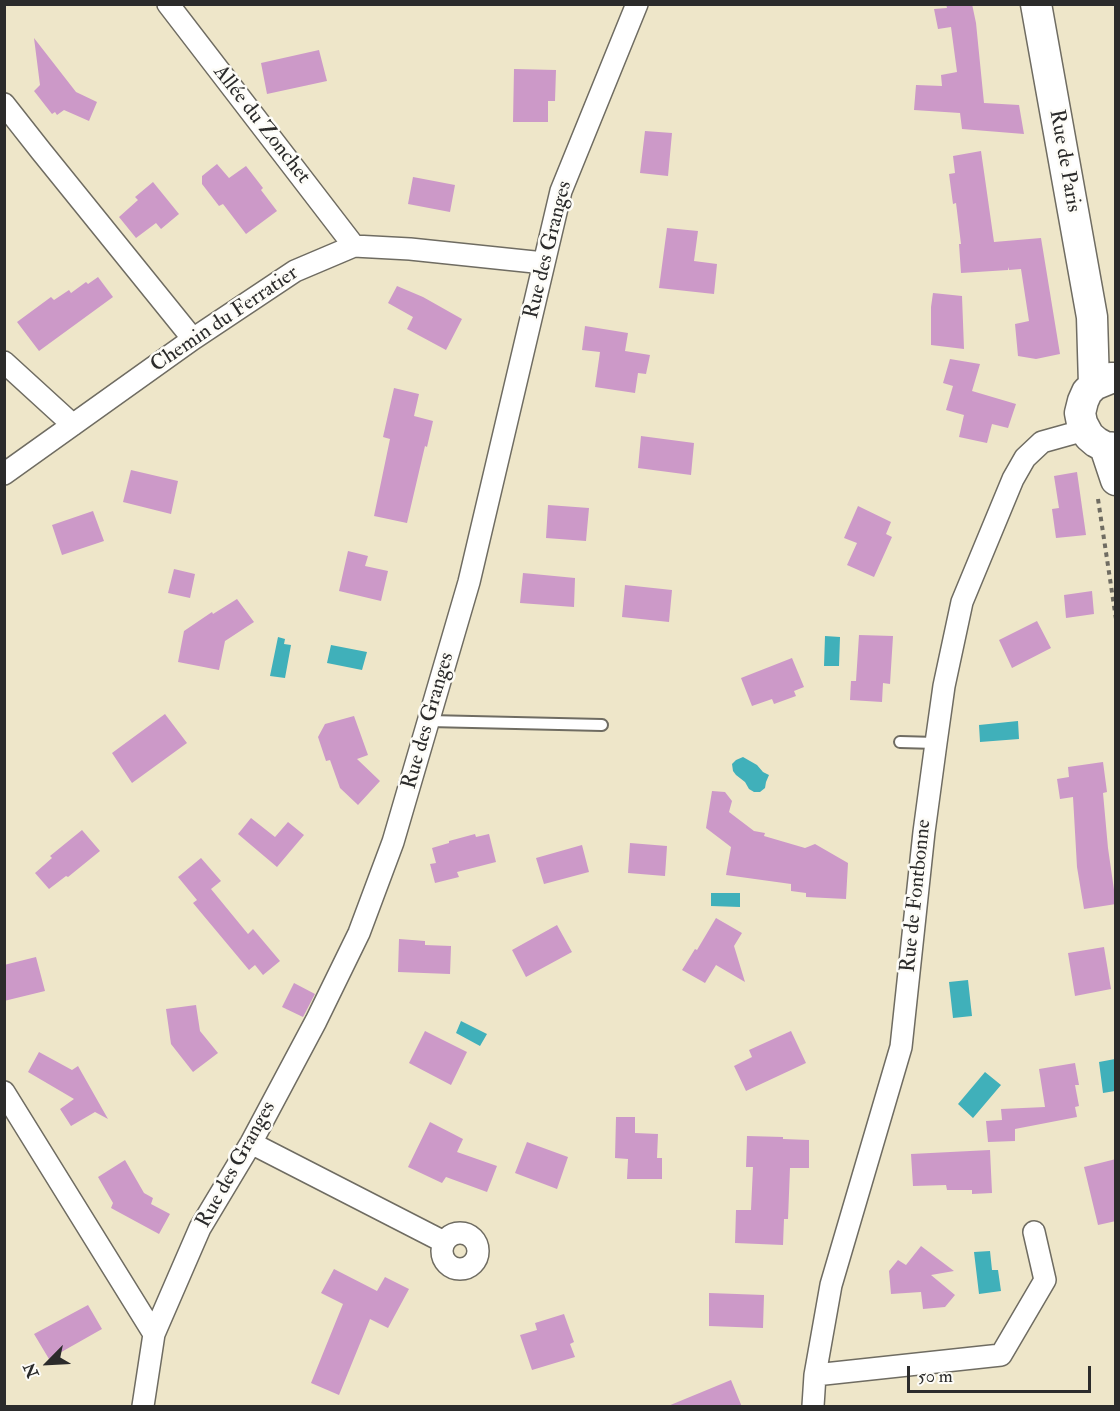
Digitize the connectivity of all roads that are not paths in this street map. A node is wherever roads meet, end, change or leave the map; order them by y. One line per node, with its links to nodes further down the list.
1 (168, 4): 5 (street, Allée du Zonchet)
2 (638, 4): 6 (street, Rue des Granges)
3 (1036, 4): 7 (main road, Rue de Paris)
4 (4, 104): 8 (street)
5 (354, 246): 6 (street, Chemin du Ferratier); 8 (street, Chemin du Ferratier)
6 (544, 263): 16 (street, Rue des Granges)
7 (1092, 317): 10 (main road, Rue de Paris); 11 (main road, Rue de Paris)
8 (194, 339): 12 (street, Chemin du Ferratier)
9 (4, 362): 12 (street)
10 (1116, 364)
11 (1105, 381): 13 (main road)
12 (73, 425): 14 (street, Chemin du Ferratier)
13 (1102, 442): 15 (main road); 19 (street, Rue de Fontbonne)
14 (4, 474)
15 (1106, 486)
16 (429, 721): 17 (lane); 21 (street, Rue des Granges)
17 (602, 725)
18 (900, 742): 19 (lane)
19 (936, 743): 25 (street, Rue de Fontbonne)
20 (4, 1092): 24 (street)
21 (251, 1143): 23 (street); 24 (street, Rue des Granges)
22 (1034, 1232): 25 (street)
23 (444, 1242)
24 (154, 1334): 26 (street, Rue des Granges)
25 (815, 1375): 27 (street, Rue de Fontbonne)
26 (144, 1405)
27 (813, 1407)

